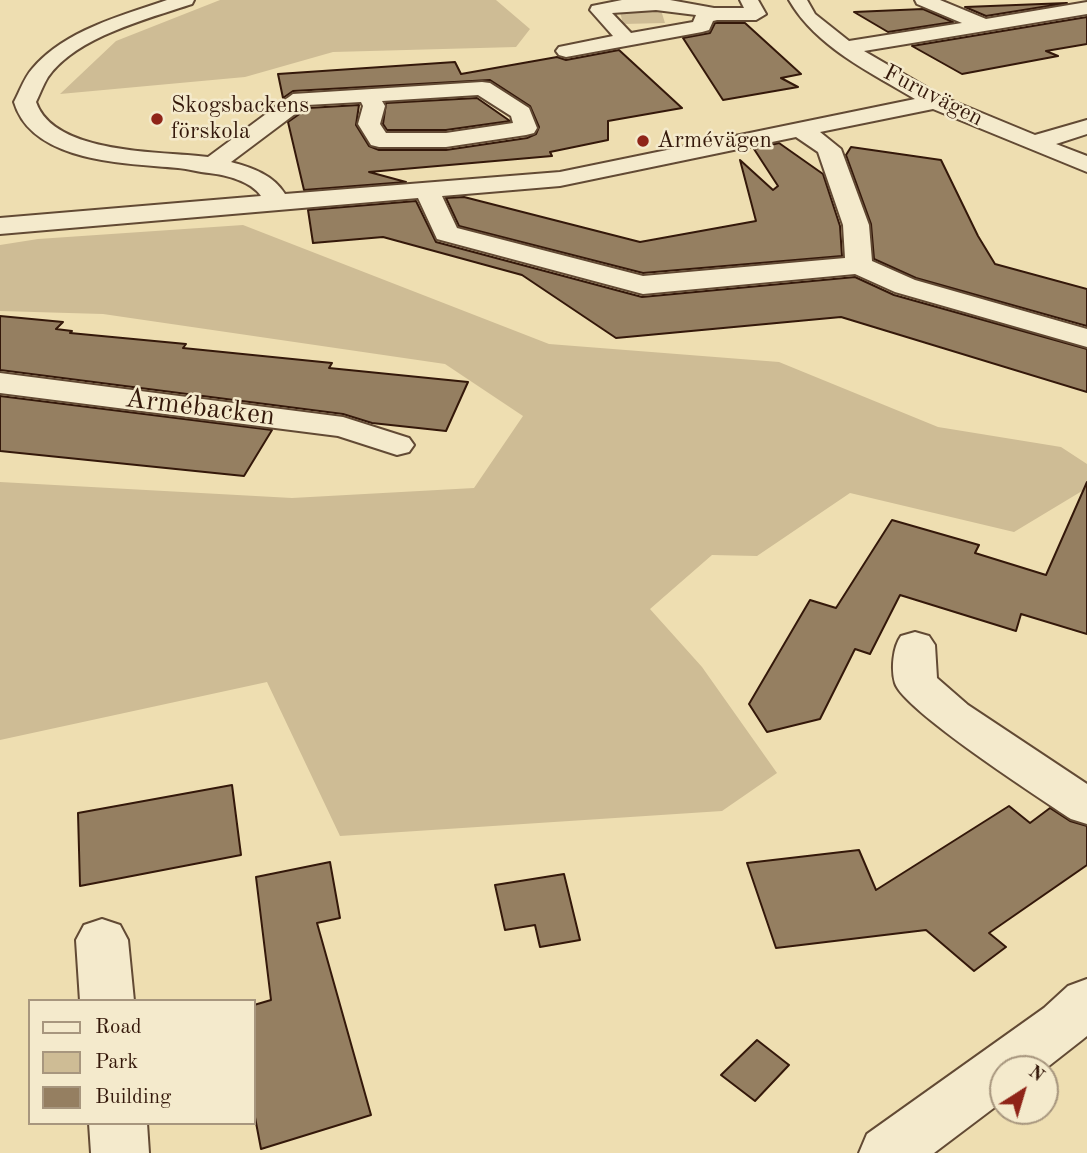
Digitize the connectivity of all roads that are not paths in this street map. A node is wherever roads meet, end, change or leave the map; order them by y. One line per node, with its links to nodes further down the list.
1 (185, 0): 17 (street)
2 (749, 0): 6 (street)
3 (798, 0): 9 (street, Furuvägen)
4 (925, 0): 7 (street)
5 (1087, 8): 7 (street)
6 (714, 14): 8 (street); 8 (street)
7 (981, 24): 9 (street)
8 (626, 40): 10 (street)
9 (845, 47): 12 (street, Furuvägen)
10 (566, 51)
11 (368, 94): 11 (street); 17 (street)
12 (935, 102): 14 (street); 15 (street, Furuvägen)
13 (1087, 127): 15 (street)
14 (801, 130): 18 (street); 21 (street)
15 (1033, 144): 16 (street, Furuvägen)
16 (1087, 165)
17 (211, 166): 19 (street)
18 (427, 190): 19 (street); 21 (street)
19 (277, 202): 20 (street)
20 (0, 226)
21 (859, 265): 22 (street)
22 (1087, 338)
23 (0, 383): 24 (street, Armébacken)
24 (397, 445)
25 (915, 645): 26 (street)
26 (1087, 807)
27 (102, 940): 28 (street)
28 (107, 999)
29 (1087, 1002): 32 (street)
30 (118, 1125): 31 (street)
31 (120, 1153)
32 (888, 1153)

